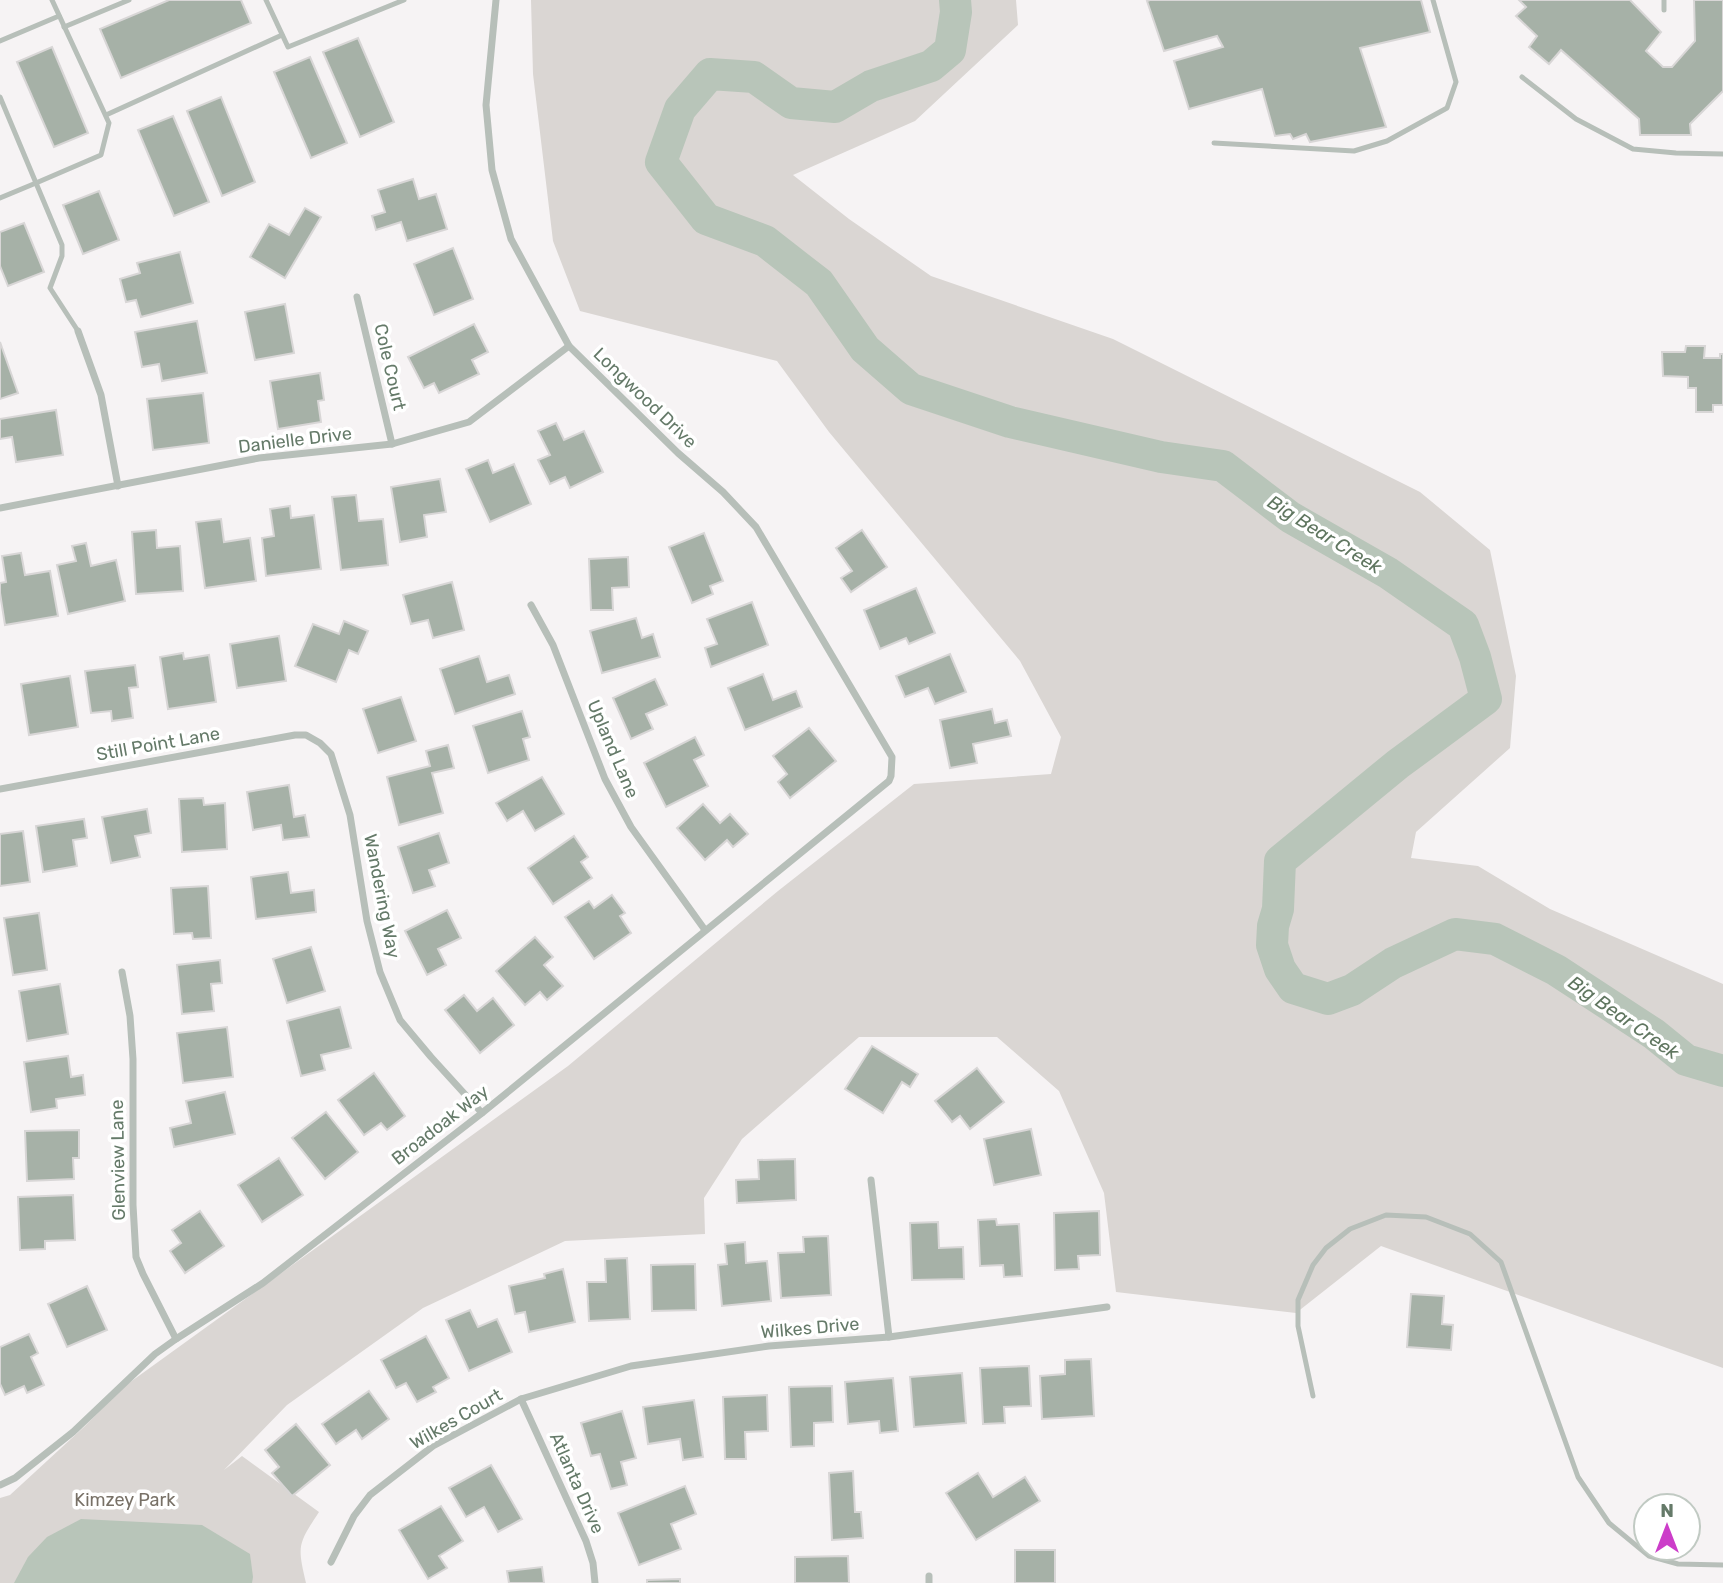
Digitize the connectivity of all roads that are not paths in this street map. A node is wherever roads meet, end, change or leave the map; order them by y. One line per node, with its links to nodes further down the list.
1 (52, 0): 9 (lane)
2 (129, 0): 10 (lane)
3 (266, 0): 11 (lane)
4 (404, 0): 11 (lane)
5 (496, 0): 22 (street, Longwood Drive)
6 (1433, 0): 16 (lane)
7 (1664, 0): 8 (lane)
8 (1664, 10)
9 (59, 16): 10 (lane); 12 (lane)
10 (64, 27): 15 (lane)
11 (282, 35): 15 (lane)
12 (0, 41)
13 (1522, 77): 17 (lane)
14 (0, 97): 18 (lane)
15 (106, 115): 18 (lane)
16 (1214, 143)
17 (1723, 154)
18 (36, 183): 19 (lane); 21 (lane)
19 (0, 198)
20 (356, 297): 23 (street, Cole Court)
21 (78, 331): 24 (street)
22 (569, 346): 23 (street, Danielle Drive); 28 (street, Longwood Drive)
23 (392, 444): 24 (street, Danielle Drive)
24 (118, 486): 25 (street, Danielle Drive)
25 (0, 508)
26 (531, 605): 30 (street, Upland Lane)
27 (320, 743): 29 (street, Still Point Lane); 32 (street, Wandering Way)
28 (891, 776): 30 (street, Broadoak Way)
29 (0, 789)
30 (705, 930): 32 (street, Broadoak Way)
31 (122, 972): 36 (street, Glenview Lane)
32 (482, 1113): 36 (street, Broadoak Way)
33 (871, 1180): 35 (street)
34 (1107, 1307): 35 (street, Wilkes Drive)
35 (889, 1337): 38 (street, Wilkes Drive)
36 (176, 1339): 39 (street, Broadoak Way)
37 (1313, 1396): 41 (lane)
38 (521, 1399): 40 (street, Wilkes Court); 42 (street, Atlanta Drive)
39 (0, 1485)
40 (331, 1562)
41 (1723, 1565)
42 (595, 1583)

